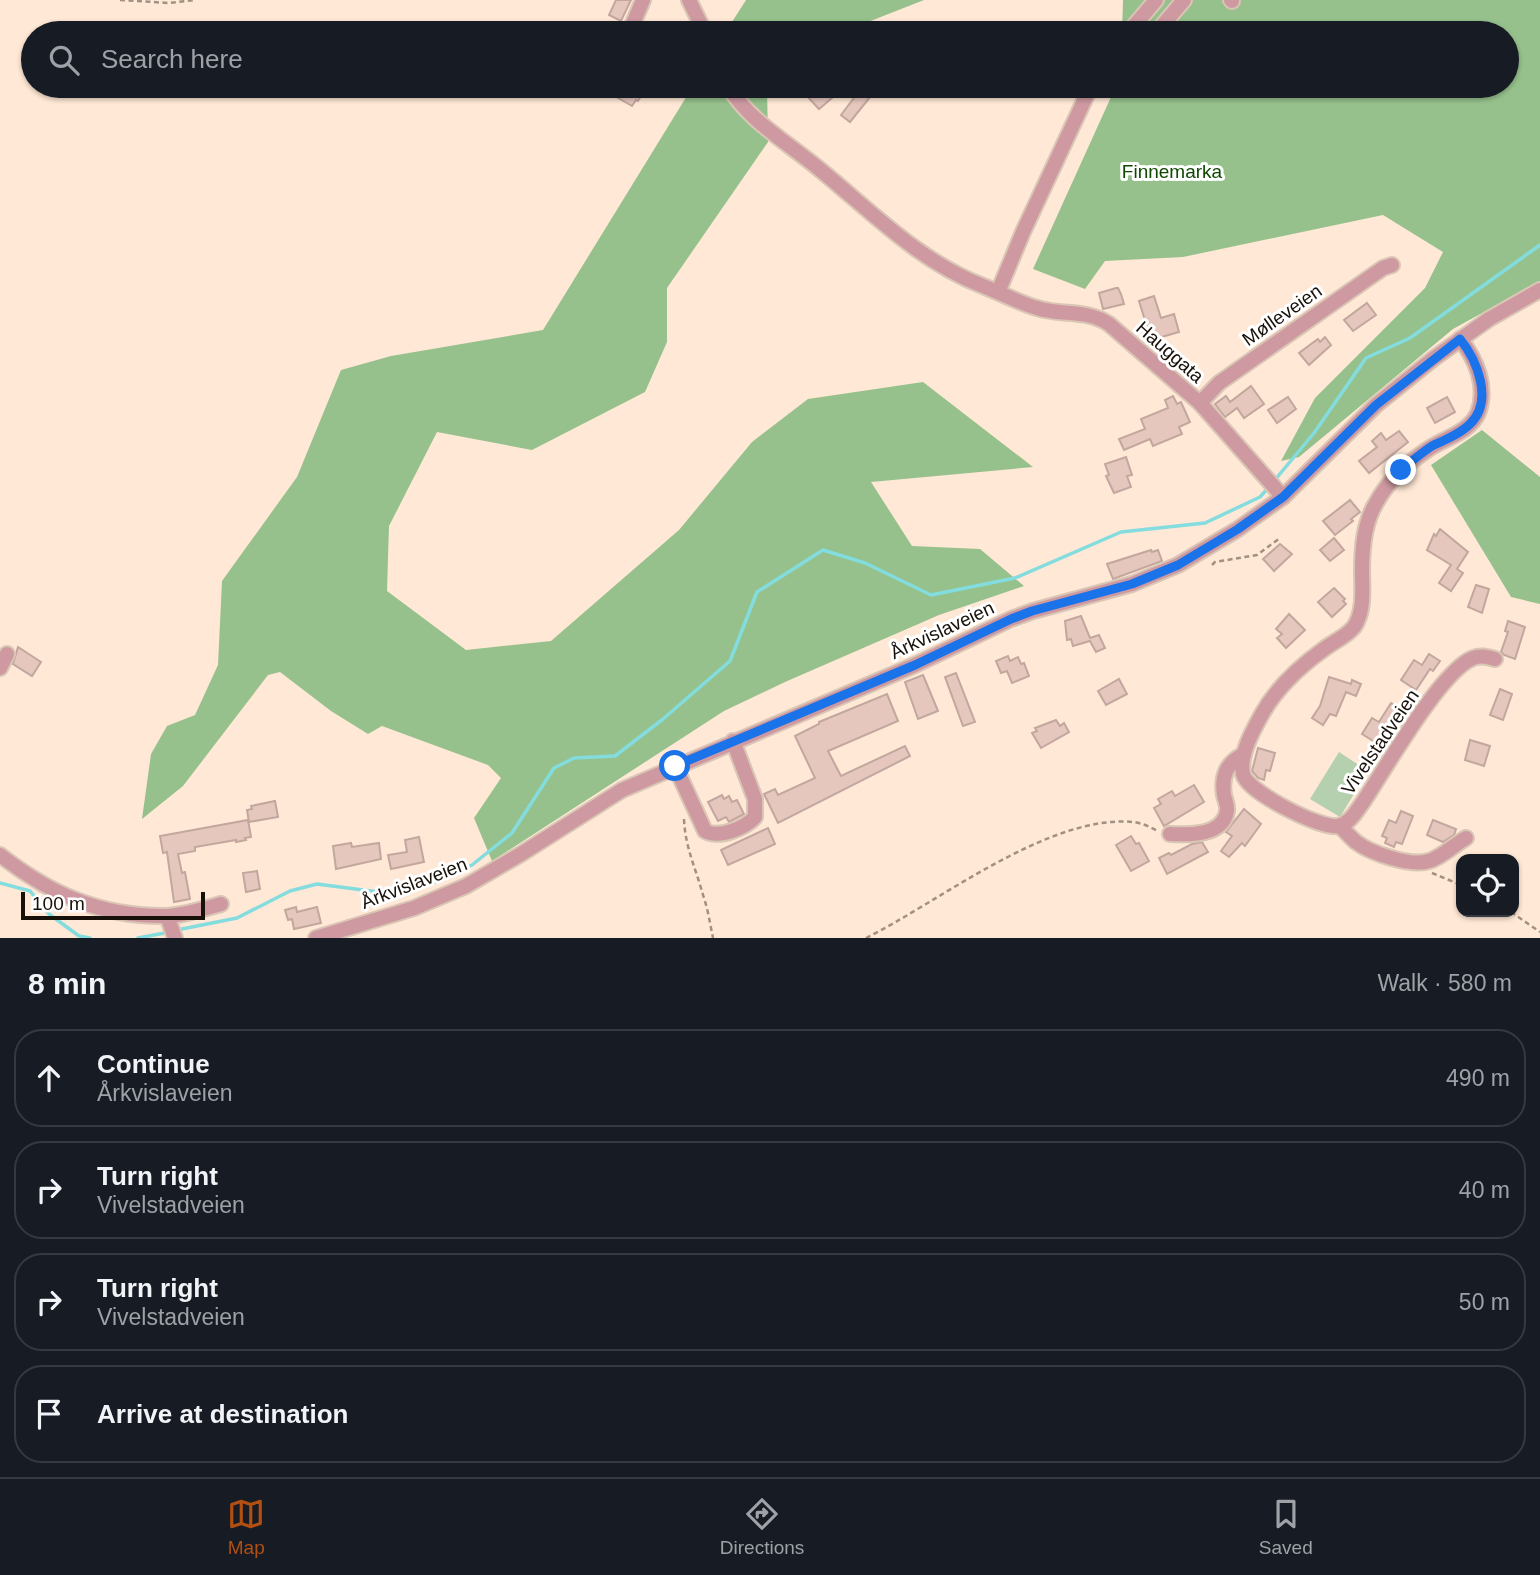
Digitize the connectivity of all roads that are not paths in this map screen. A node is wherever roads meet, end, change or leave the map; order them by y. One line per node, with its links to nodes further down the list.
1 (643, 0): 5 (street)
2 (689, 0): 6 (street)
3 (1156, 0): 7 (street)
4 (1184, 0): 8 (street)
5 (634, 21)
6 (699, 21)
7 (1138, 21)
8 (1166, 21)
9 (738, 98): 13 (street, Hauggata)
10 (1085, 98): 13 (street)
11 (1392, 265): 15 (street, Mølleveien)
12 (1540, 290): 14 (street, Årkvislaveien)
13 (998, 292): 15 (street, Hauggata)
14 (1460, 339): 16 (street, Årkvislaveien); 21 (street)
15 (1200, 403): 16 (street, Hauggata)
16 (1276, 489): 20 (street, Årkvislaveien)
17 (7, 654): 19 (street)
18 (1495, 659): 23 (street, Vivelstadveien)
19 (0, 668)
20 (733, 741): 22 (street, Årkvislaveien); 22 (street)
21 (1244, 754): 23 (street); 24 (street)
22 (675, 766): 29 (street, Årkvislaveien)
23 (1340, 826): 25 (street)
24 (1171, 834)
25 (1466, 838)
26 (0, 855): 28 (street)
27 (221, 904): 28 (street)
28 (171, 929)
29 (331, 936): 30 (street, Årkvislaveien)
30 (316, 938)

